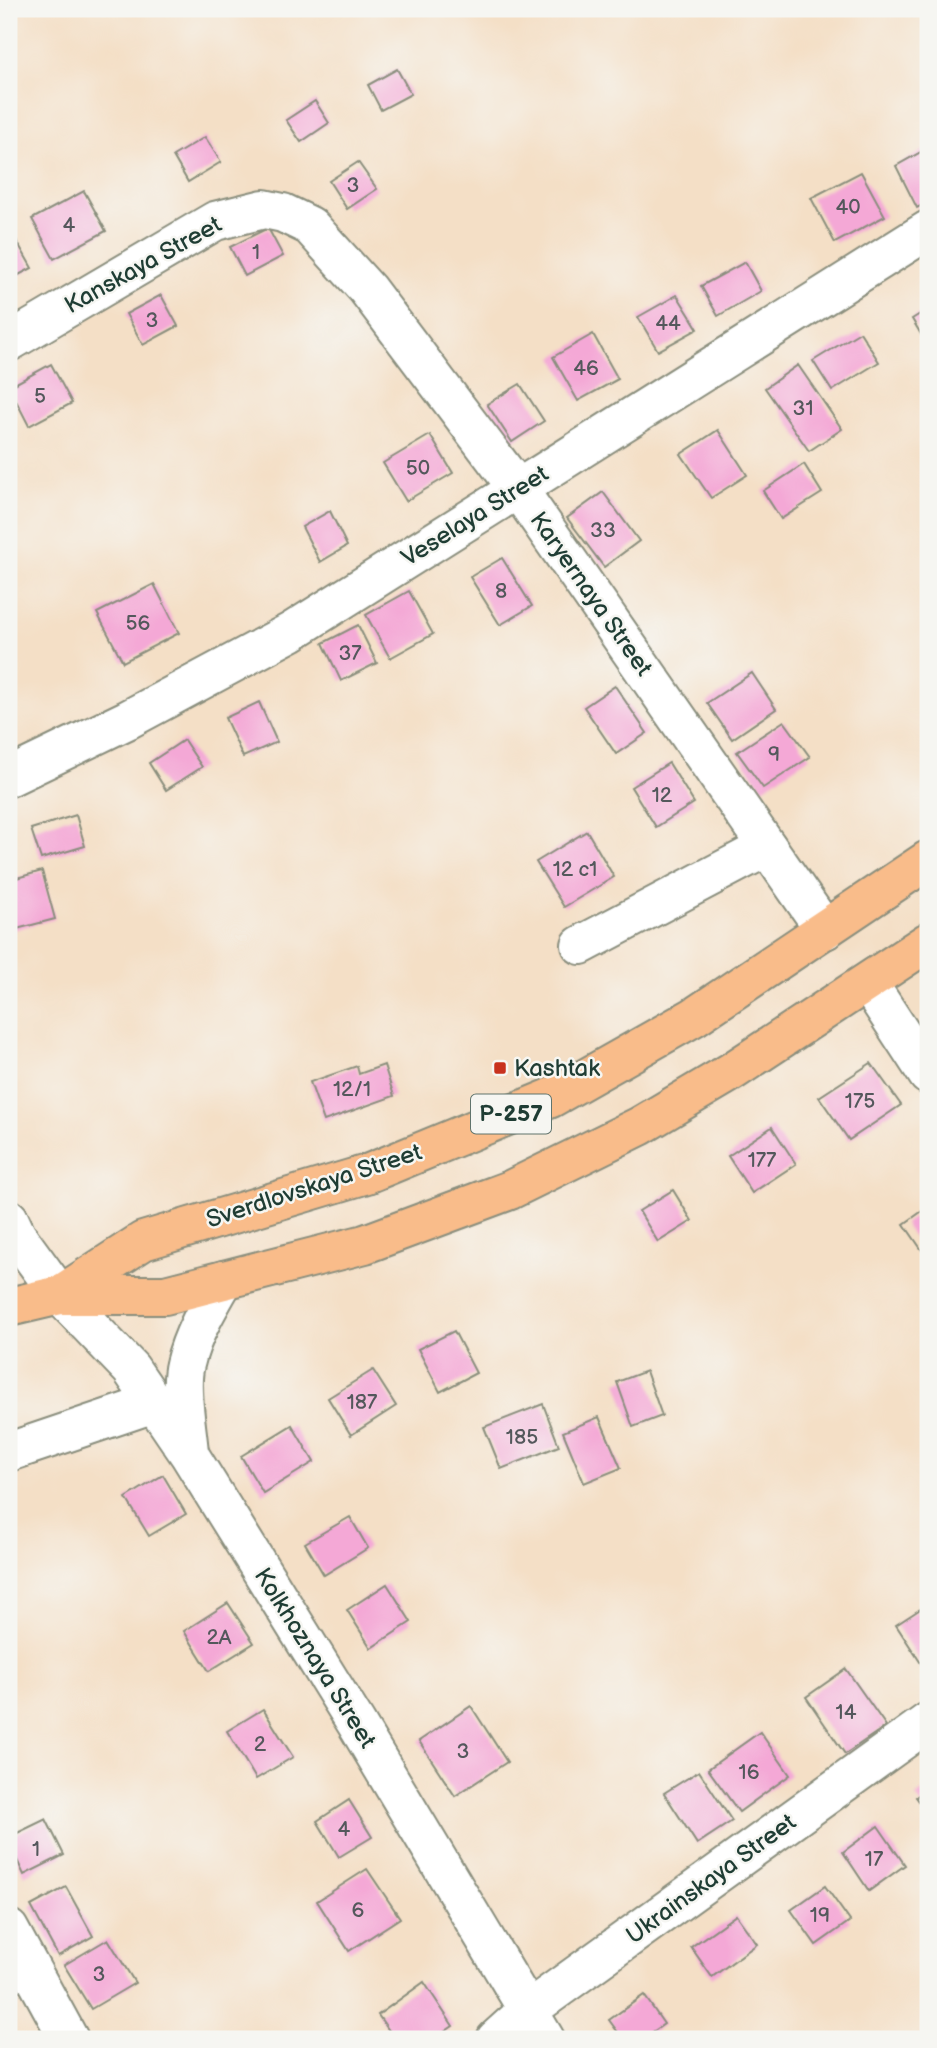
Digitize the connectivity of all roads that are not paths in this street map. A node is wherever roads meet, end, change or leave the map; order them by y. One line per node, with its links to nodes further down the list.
1 (283, 213): 3 (street, Kanskaya Street); 4 (street, Karyernaya Street)
2 (928, 230): 4 (street, Veselaya Street)
3 (9, 342)
4 (518, 489): 5 (street, Veselaya Street); 6 (street, Karyernaya Street)
5 (9, 777)
6 (767, 847): 8 (street, Karyernaya Street); 10 (street)
7 (928, 860): 8 (highway, Sverdlovskaya Street / Р-257)
8 (825, 930): 15 (highway, Sverdlovskaya Street / Р-257)
9 (928, 942): 11 (highway, Sverdlovskaya Street)
10 (581, 945)
11 (868, 983): 12 (street); 14 (highway, Sverdlovskaya Street)
12 (928, 1075)
13 (9, 1219): 15 (street, Kolkhoznaya Street)
14 (224, 1280): 15 (highway, Sverdlovskaya Street); 19 (street)
15 (60, 1294): 16 (highway, Sverdlovskaya Street / Р-257); 17 (street, Kolkhoznaya Street)
16 (9, 1307)
17 (154, 1403): 18 (street); 19 (street, Kolkhoznaya Street)
18 (9, 1452)
19 (190, 1454): 22 (street, Kolkhoznaya Street)
20 (928, 1723): 22 (street, Ukrainskaya Street)
21 (9, 1929): 23 (street)
22 (536, 2025): 24 (street, Ukrainskaya Street)
23 (69, 2039)
24 (496, 2039)

